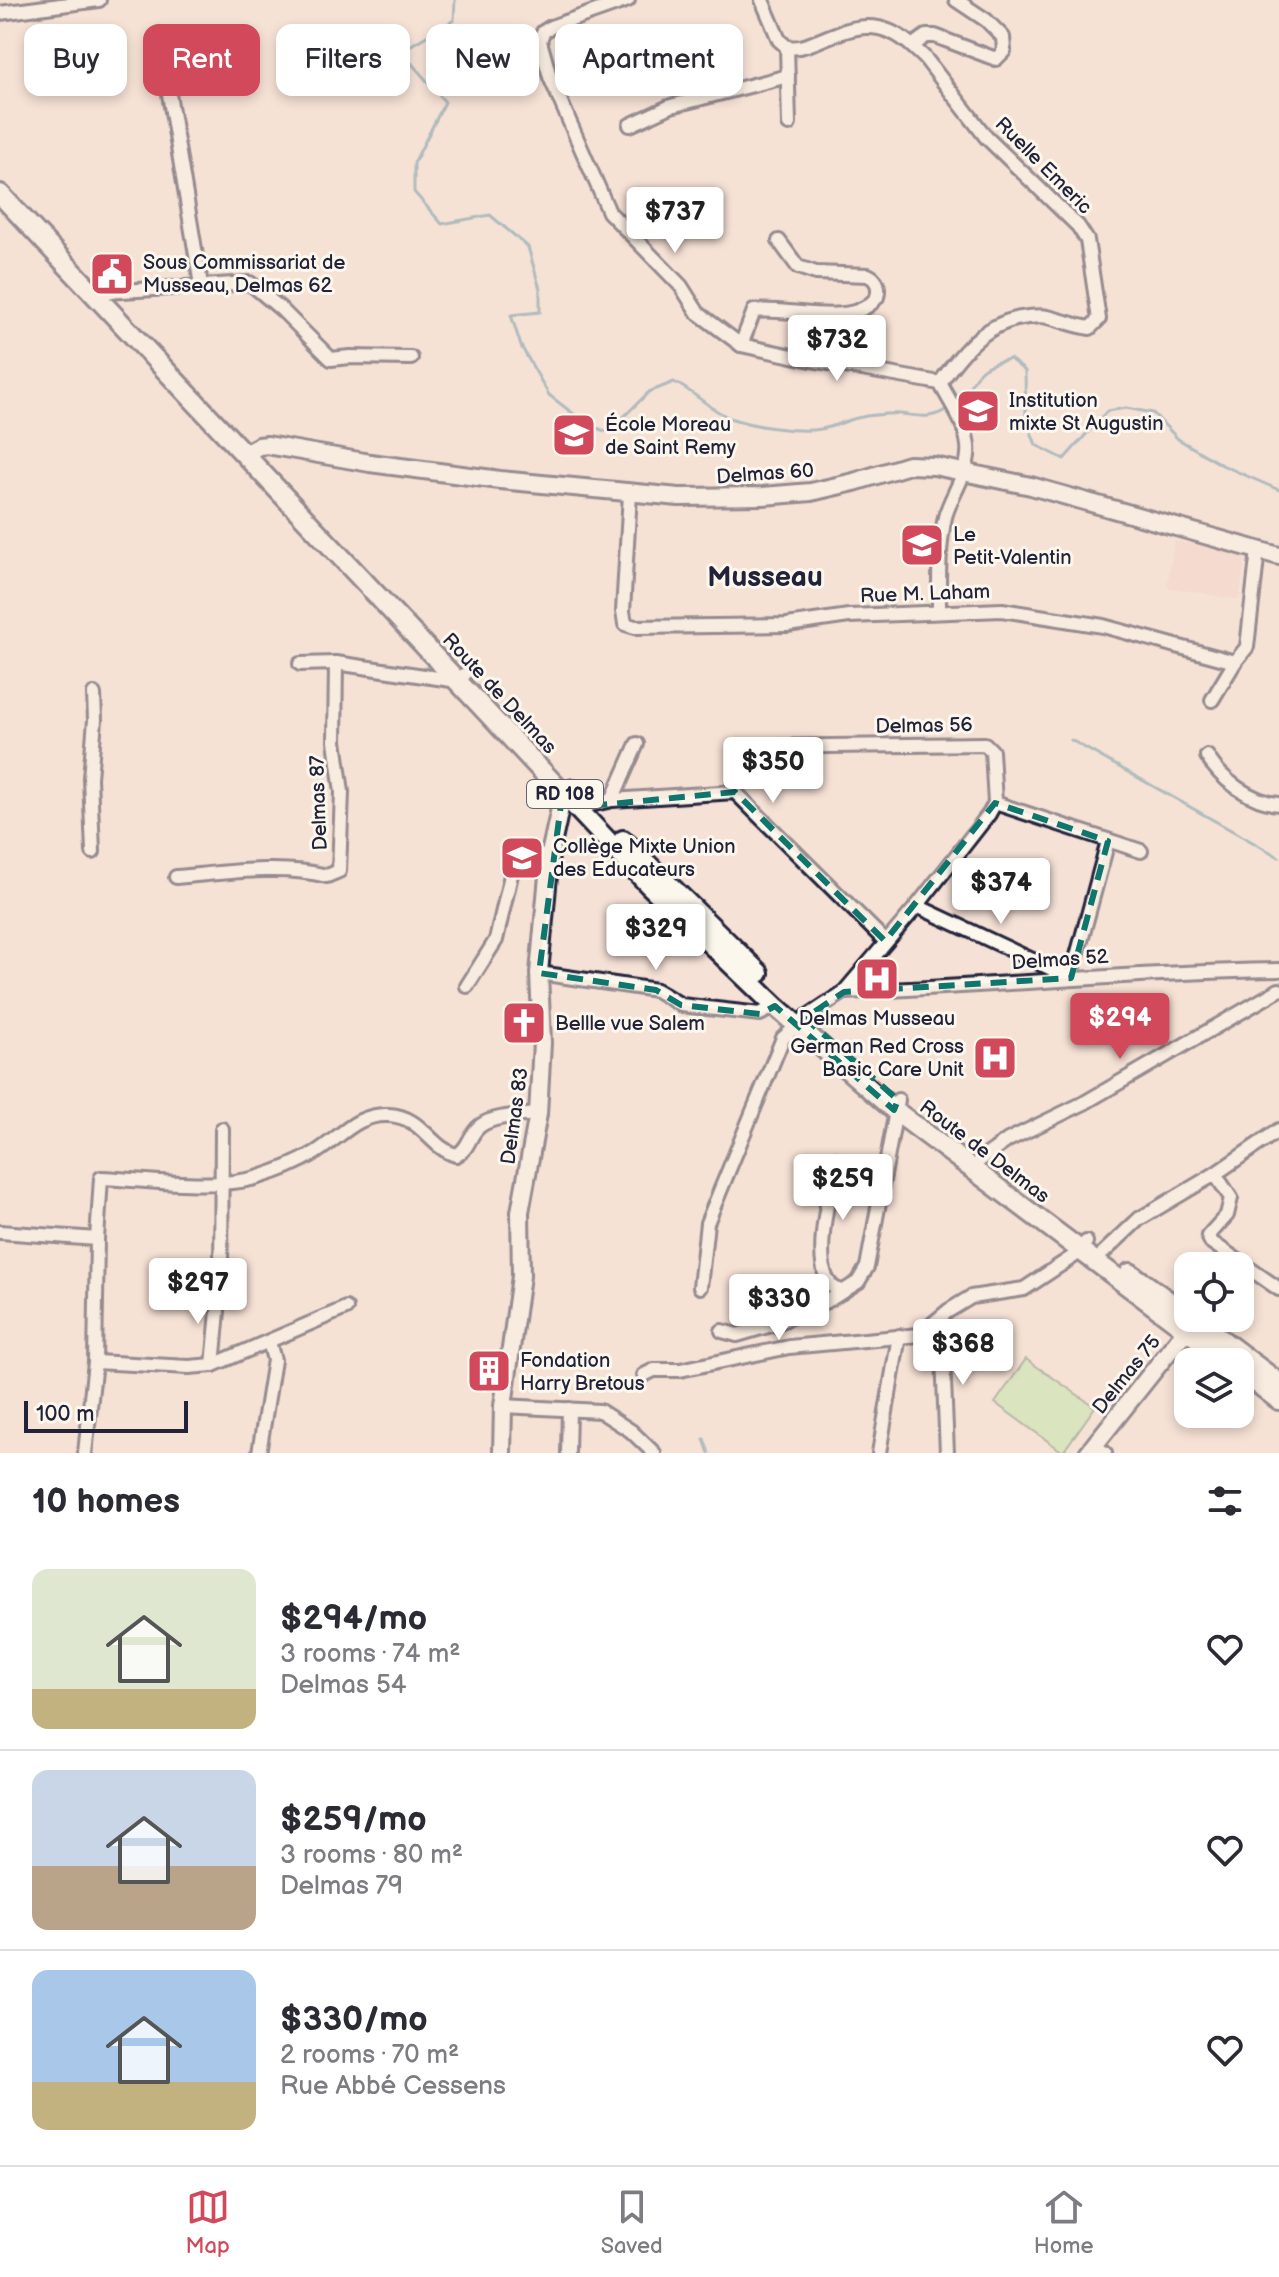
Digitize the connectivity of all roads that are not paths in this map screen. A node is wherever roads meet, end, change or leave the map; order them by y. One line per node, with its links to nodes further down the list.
1 (99, 0): 5 (street)
2 (628, 0): 18 (street)
3 (762, 0): 8 (street)
4 (956, 0): 7 (street)
5 (83, 1): 6 (street)
6 (0, 13)
7 (912, 46): 8 (street); 20 (street, Ruelle Emeric)
8 (787, 47): 9 (street)
9 (788, 76): 11 (street); 12 (street)
10 (169, 96): 16 (street)
11 (789, 124)
12 (630, 125)
13 (0, 181): 17 (main road, Route de Delmas / RD 108)
14 (0, 194): 21 (main road, Route de Delmas / RD 108)
15 (779, 241): 18 (street)
16 (201, 285): 17 (street); 19 (street)
17 (106, 292): 21 (main road, Route de Delmas / RD 108)
18 (741, 345): 20 (street)
19 (411, 358)
20 (940, 383): 22 (street)
21 (248, 452): 23 (street, Delmas 60); 30 (main road, Route de Delmas / RD 108)
22 (963, 471): 23 (street, Delmas 60); 24 (street, Delmas 60); 26 (street)
23 (630, 494): 26 (street, Rue M. Laham)
24 (1258, 550): 25 (street, Delmas 60); 27 (street)
25 (1279, 556)
26 (939, 611): 27 (street, Rue M. Laham)
27 (1235, 662): 32 (street)
28 (336, 663): 29 (street); 30 (street); 45 (street, Delmas 87)
29 (300, 664)
30 (462, 678): 36 (main road, Route de Delmas / RD 108)
31 (94, 694): 43 (street)
32 (1212, 700)
33 (637, 744): 37 (street)
34 (753, 747): 38 (street, Delmas 56)
35 (1207, 756): 39 (street)
36 (570, 792): 40 (main road, Route de Delmas / RD 108); 44 (street, Delmas 83); 54 (main road, Route de Delmas / RD 108)
37 (612, 800): 40 (street); 47 (street)
38 (995, 803): 41 (street); 46 (street)
39 (1279, 804)
40 (590, 805): 55 (main road, Route de Delmas / RD 108)
41 (1108, 841): 42 (street); 50 (street)
42 (1141, 851)
43 (93, 852)
44 (550, 854): 49 (street, Delmas 83); 51 (street)
45 (176, 877)
46 (917, 906): 47 (street); 50 (street)
47 (885, 941): 53 (street)
48 (1279, 970): 50 (street, Delmas 52)
49 (539, 973): 54 (street); 57 (street, Delmas 83)
50 (1071, 978): 53 (street, Delmas 52)
51 (467, 986)
52 (1279, 990): 61 (street)
53 (844, 992): 55 (street)
54 (775, 1006): 55 (main road, Route de Delmas / RD 108)
55 (801, 1022): 56 (main road, Route de Delmas / RD 108); 69 (street)
56 (896, 1105): 61 (main road, Route de Delmas / RD 108); 66 (main road, Route de Delmas / RD 108); 72 (street)
57 (538, 1114): 63 (street); 90 (street, Delmas 83)
58 (222, 1129): 63 (street)
59 (1279, 1130): 62 (street)
60 (836, 1159): 72 (street)
61 (980, 1160): 66 (main road, Route de Delmas / RD 108)
62 (1215, 1174): 67 (street); 70 (street)
63 (221, 1183): 65 (street); 68 (street)
64 (0, 1232): 65 (street)
65 (97, 1239): 84 (street)
66 (1083, 1247): 67 (main road, Route de Delmas / RD 108); 75 (main road, Route de Delmas / RD 108); 76 (street)
67 (1103, 1253): 73 (main road, Route de Delmas / RD 108)
68 (221, 1272)
69 (700, 1287)
70 (1279, 1289)
71 (220, 1290): 85 (street)
72 (843, 1292): 77 (street)
73 (1174, 1307)
74 (346, 1308): 82 (street)
75 (1174, 1309)
76 (938, 1321): 81 (street); 99 (street)
77 (722, 1331)
78 (1182, 1332): 92 (street, Delmas 75)
79 (1202, 1332): 83 (main road, Route de Delmas / RD 108)
80 (1208, 1332): 88 (main road, Route de Delmas / RD 108)
81 (899, 1336): 86 (street); 98 (street)
82 (269, 1342): 85 (street); 94 (street)
83 (1216, 1348)
84 (95, 1362): 85 (street); 93 (street)
85 (213, 1365)
86 (644, 1375)
87 (1254, 1381): 89 (main road)
88 (1279, 1383)
89 (1279, 1400)
90 (503, 1406): 91 (street); 95 (street, Delmas 83)
91 (569, 1409): 96 (street); 97 (street)
92 (1096, 1450)
93 (85, 1453)
94 (259, 1453)
95 (502, 1453)
96 (568, 1453)
97 (654, 1453)
98 (879, 1453)
99 (947, 1453)

